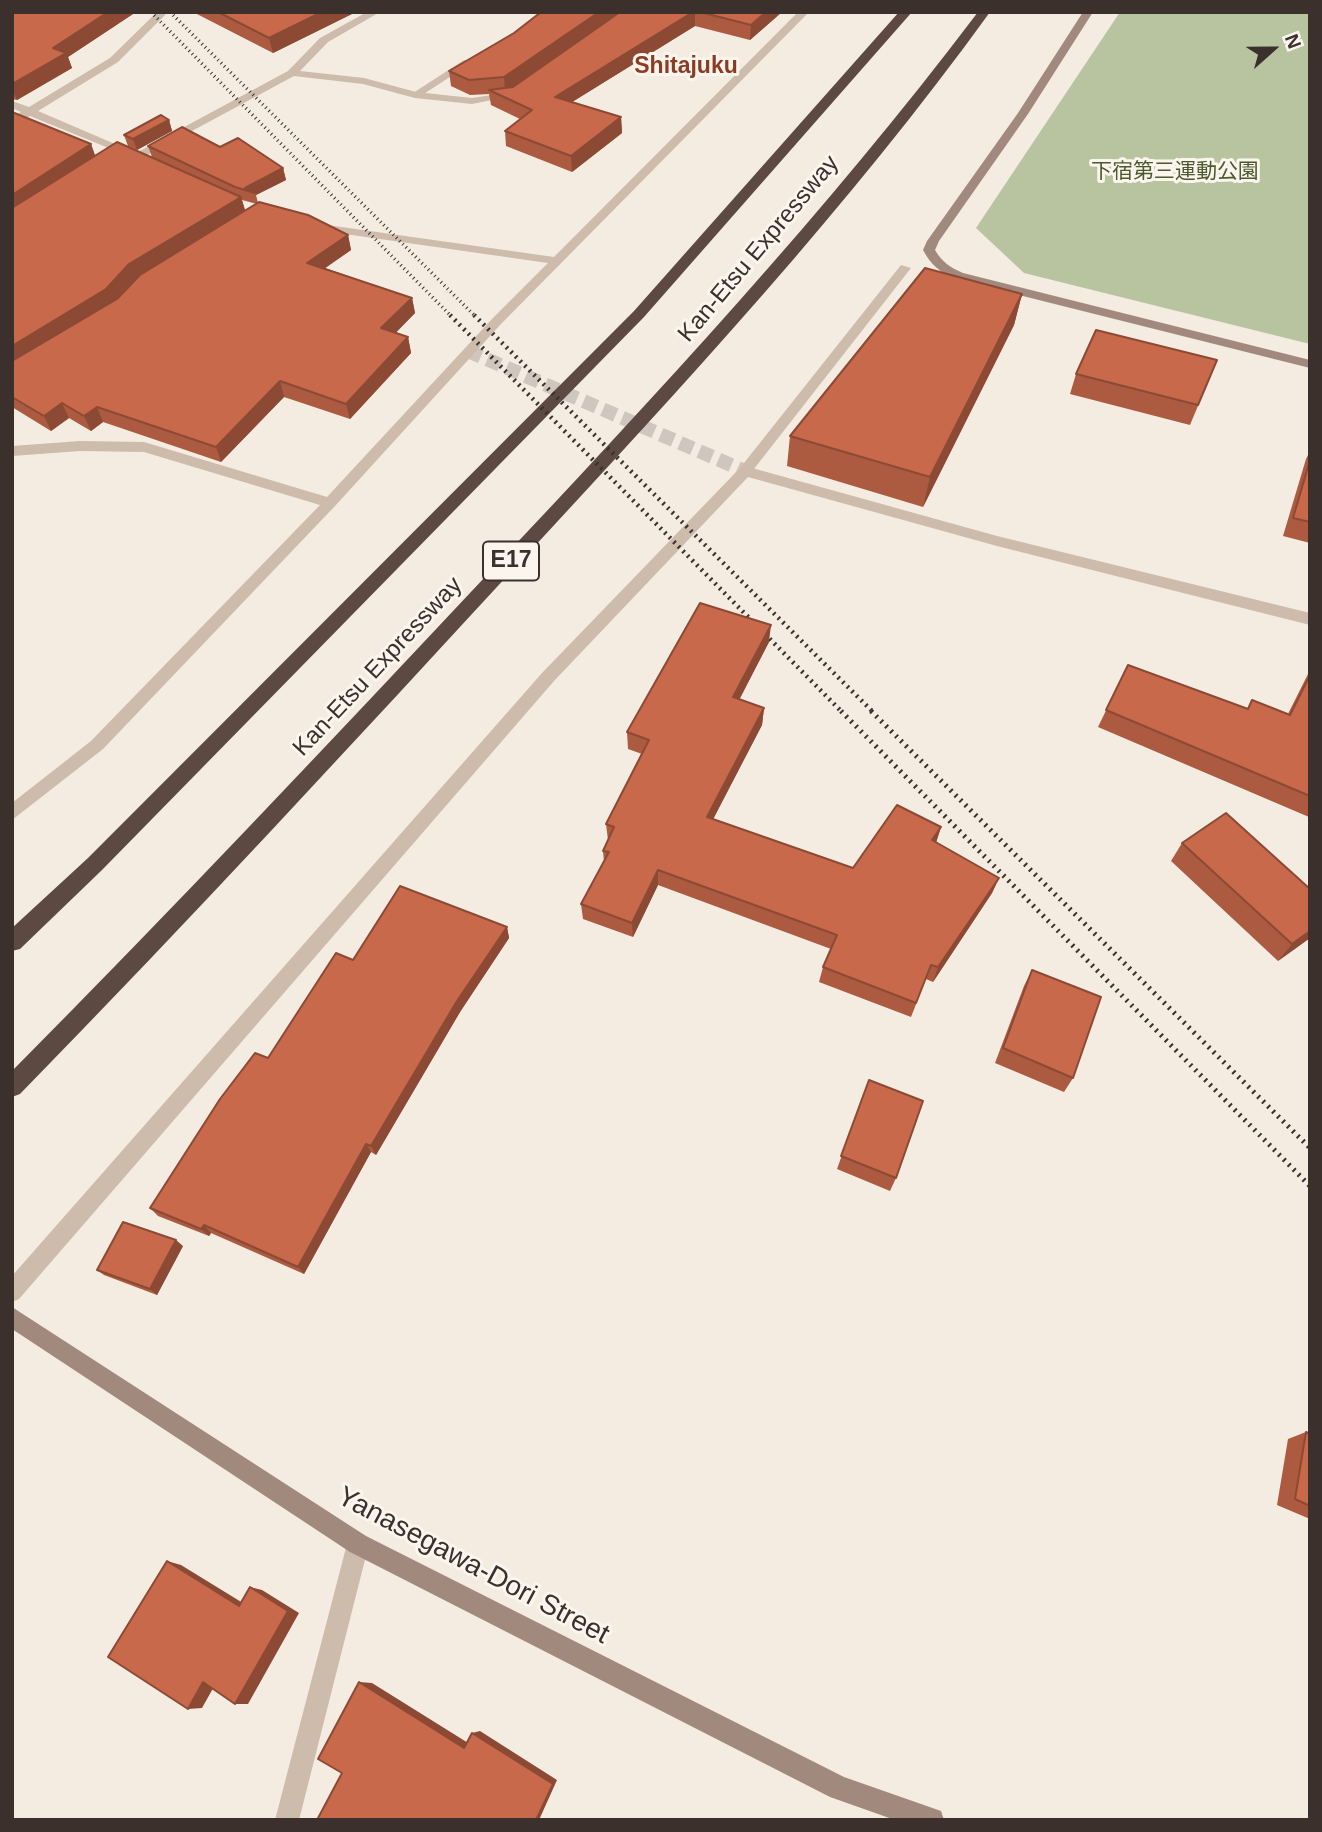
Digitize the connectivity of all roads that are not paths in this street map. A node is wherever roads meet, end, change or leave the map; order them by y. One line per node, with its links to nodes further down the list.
1 (163, 12): 12 (street)
2 (375, 12): 8 (street)
3 (804, 12): 17 (street)
4 (906, 12): 25 (highway, Kan-Etsu Expressway)
5 (984, 12): 26 (highway, Kan-Etsu Expressway / E17)
6 (1087, 12): 19 (street)
7 (482, 55): 10 (street)
8 (292, 73): 10 (street); 14 (street)
9 (520, 90): 10 (street)
10 (415, 95)
11 (12, 104): 12 (street)
12 (30, 111): 13 (street); 14 (street)
13 (12, 121)
14 (122, 150): 15 (street)
15 (111, 157)
16 (307, 223): 17 (street)
17 (559, 261): 22 (street)
18 (905, 268): 21 (street)
19 (1310, 364)
20 (12, 451): 22 (street)
21 (745, 471): 23 (street); 27 (street)
22 (330, 503): 24 (street)
23 (1310, 619)
24 (12, 813)
25 (12, 942)
26 (12, 1087)
27 (12, 1292)
28 (12, 1317): 29 (street, Yanasegawa-Dori Street)
29 (358, 1544): 30 (street); 31 (street, Yanasegawa-Dori Street)
30 (287, 1820)
31 (932, 1820)

